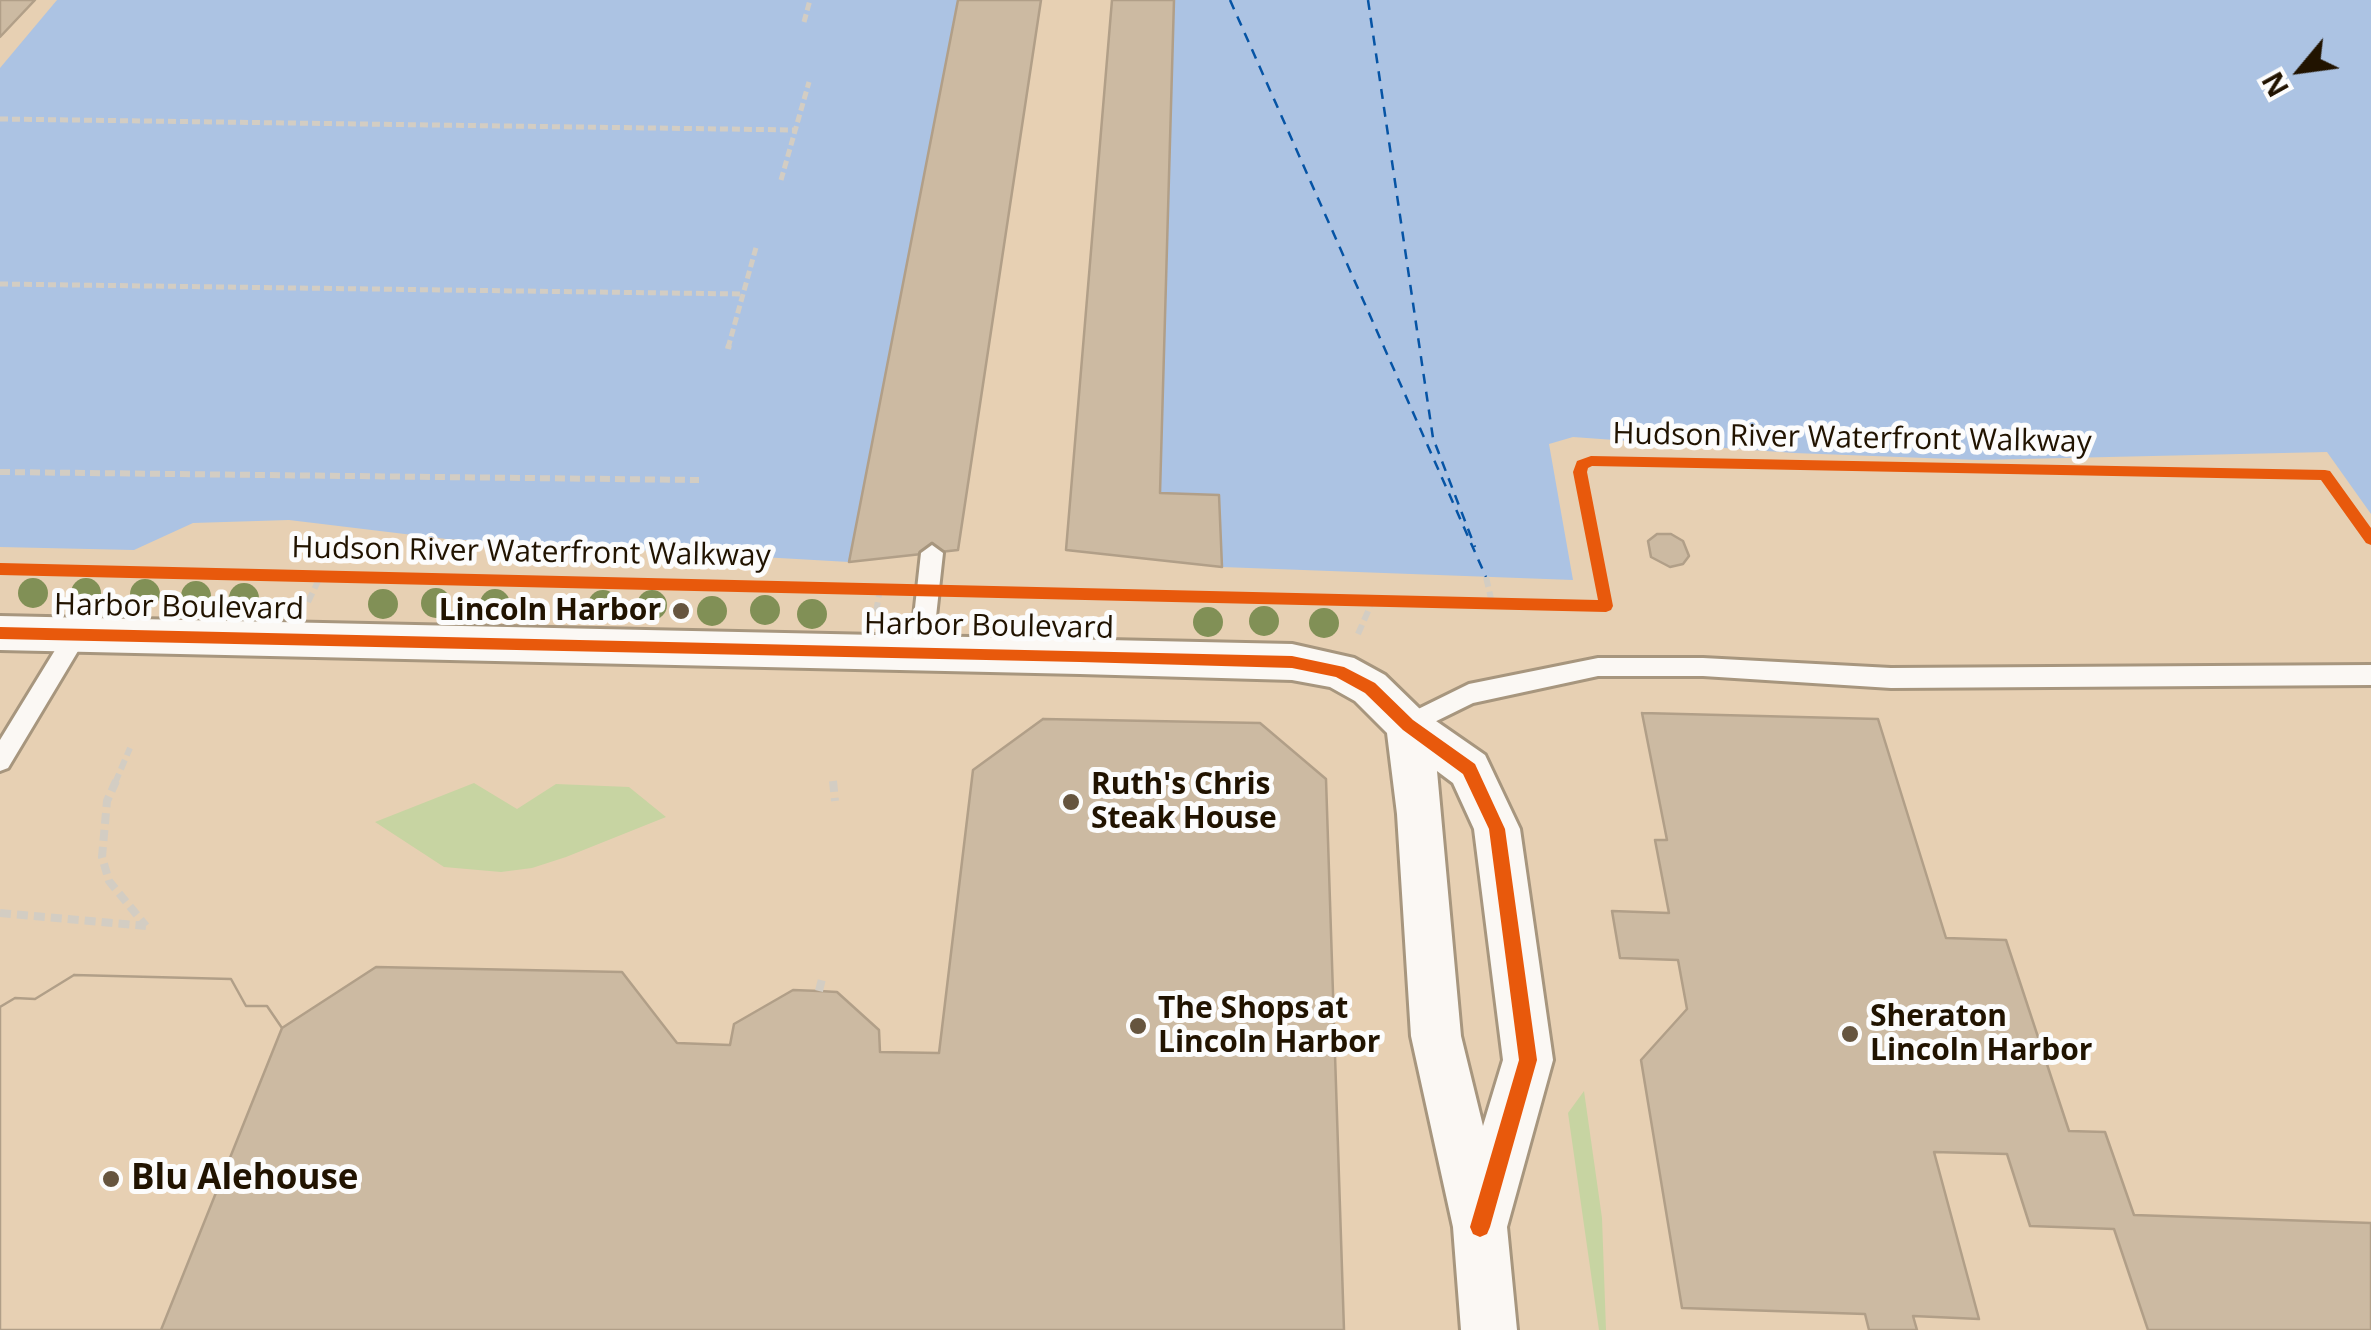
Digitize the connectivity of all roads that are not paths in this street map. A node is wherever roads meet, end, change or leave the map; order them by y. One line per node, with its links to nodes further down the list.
1 (932, 553): 4 (lane)
2 (0, 633): 3 (street, Harbor Boulevard)
3 (76, 635): 4 (street, Harbor Boulevard); 7 (lane)
4 (921, 653): 6 (street, Harbor Boulevard)
5 (2371, 675): 6 (lane)
6 (1408, 725): 8 (street, Harbor Boulevard); 8 (street, Harbor Boulevard)
7 (0, 761)
8 (1480, 1226): 9 (street, Harbor Boulevard)
9 (1488, 1330)

